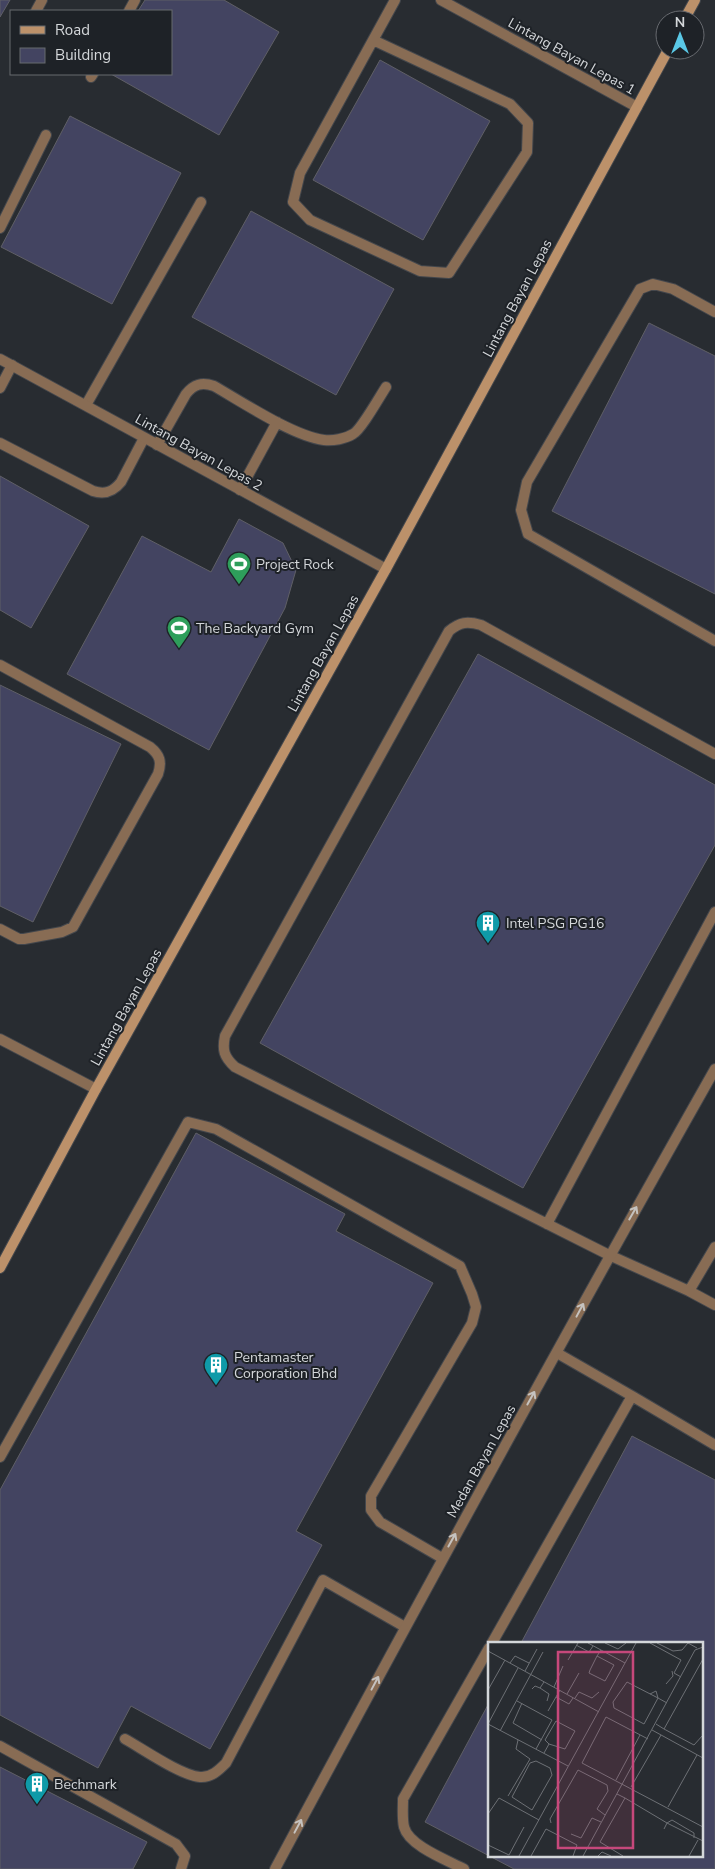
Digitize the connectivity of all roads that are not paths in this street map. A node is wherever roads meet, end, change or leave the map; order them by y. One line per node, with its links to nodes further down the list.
1 (395, 0): 3 (street)
2 (441, 0): 5 (street, Lintang Bayan Lepas 1)
3 (373, 40): 3 (street)
4 (662, 60): 5 (street, Lintang Bayan Lepas)
5 (636, 107): 20 (street, Lintang Bayan Lepas)
6 (46, 136): 8 (street)
7 (201, 202): 14 (street)
8 (0, 228)
9 (715, 312): 21 (street)
10 (0, 359): 11 (street, Lintang Bayan Lepas 2)
11 (12, 365): 13 (street); 14 (street, Lintang Bayan Lepas 2)
12 (386, 387): 15 (street)
13 (0, 388)
14 (86, 405): 16 (street, Lintang Bayan Lepas 2)
15 (277, 422): 18 (street); 19 (street)
16 (144, 438): 17 (street); 18 (street, Lintang Bayan Lepas 2)
17 (0, 443)
18 (157, 445): 19 (street, Lintang Bayan Lepas 2)
19 (240, 490): 20 (street, Lintang Bayan Lepas 2)
20 (386, 570): 28 (street, Lintang Bayan Lepas)
21 (715, 641)
22 (0, 666): 25 (street)
23 (715, 754): 29 (street)
24 (715, 912): 29 (street)
25 (0, 929)
26 (0, 1039): 28 (street)
27 (715, 1068): 31 (street, Medan Bayan Lepas, one-way to 27)
28 (96, 1089): 32 (street, Lintang Bayan Lepas)
29 (547, 1224): 31 (street)
30 (715, 1247): 33 (street)
31 (609, 1255): 33 (street); 35 (street, Medan Bayan Lepas, one-way to 31)
32 (0, 1268)
33 (689, 1291): 34 (street)
34 (715, 1305)
35 (556, 1353): 36 (street); 39 (street, Medan Bayan Lepas, one-way to 35)
36 (632, 1396): 37 (street); 41 (street)
37 (715, 1445)
38 (0, 1458): 39 (street)
39 (442, 1558): 40 (street, Medan Bayan Lepas)
40 (405, 1627): 43 (street); 46 (street, Medan Bayan Lepas, one-way to 40)
41 (493, 1642)
42 (488, 1650): 47 (street)
43 (125, 1739)
44 (0, 1746): 45 (street)
45 (181, 1869)
46 (275, 1869)
47 (464, 1869)

